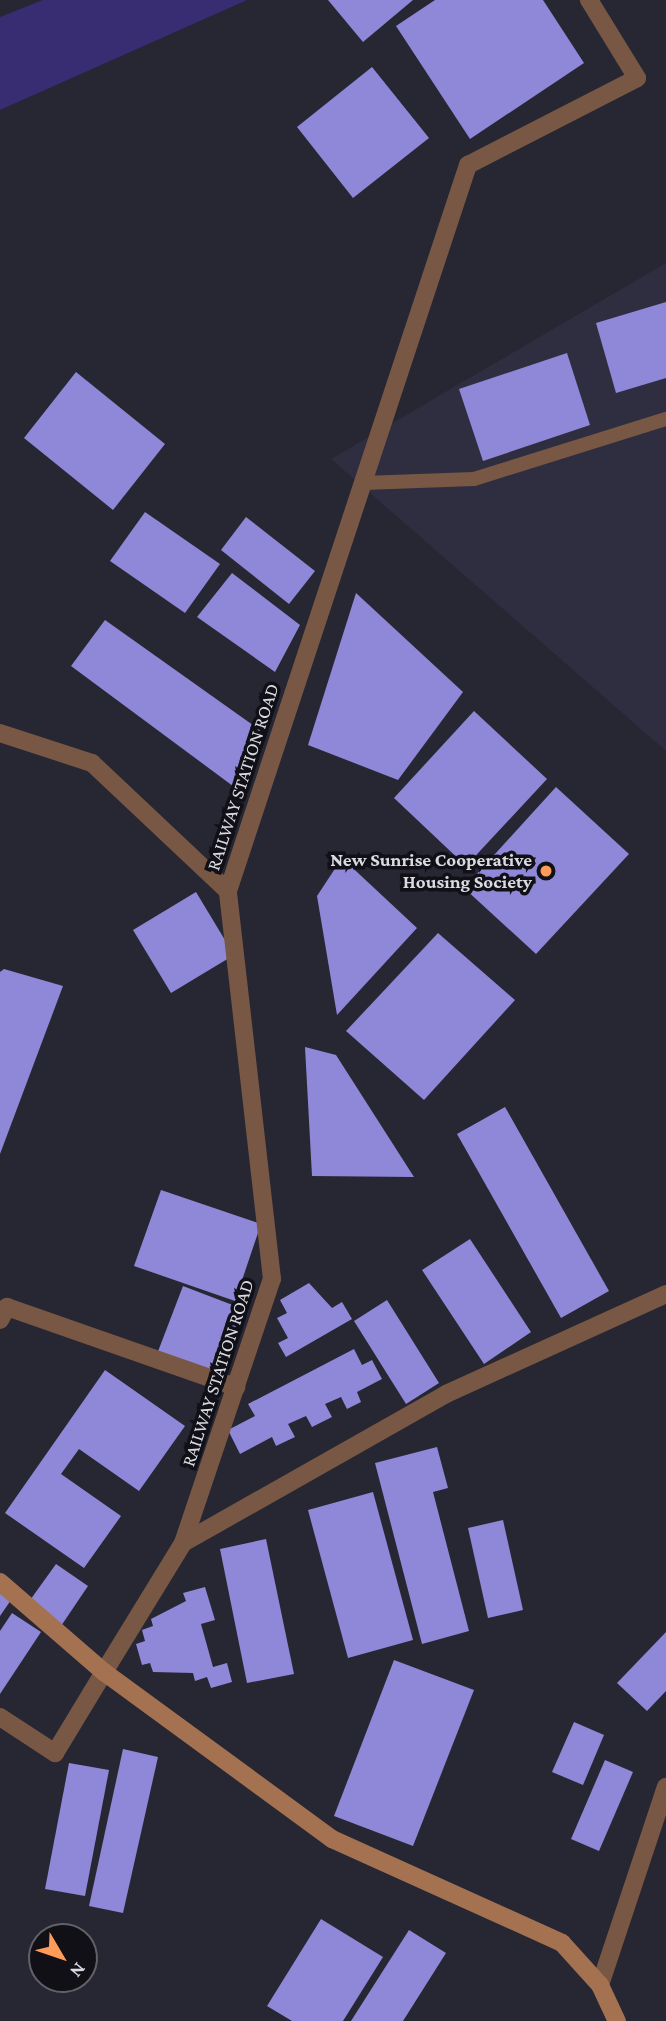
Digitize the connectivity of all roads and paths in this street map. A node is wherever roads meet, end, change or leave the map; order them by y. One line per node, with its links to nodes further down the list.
1 (589, 0): 3 (street, RAILWAY STATION ROAD)
2 (666, 419): 3 (lane)
3 (363, 483): 5 (street, RAILWAY STATION ROAD)
4 (0, 733): 5 (street)
5 (228, 891): 8 (street, RAILWAY STATION ROAD)
6 (666, 1294): 9 (street)
7 (2, 1311): 8 (street)
8 (236, 1387): 9 (street, RAILWAY STATION ROAD)
9 (183, 1543): 11 (street, RAILWAY STATION ROAD)
10 (0, 1582): 11 (main road)
11 (104, 1672): 12 (street, RAILWAY STATION ROAD); 14 (main road)
12 (0, 1717)
13 (666, 1787): 14 (street)
14 (600, 1985): 15 (main road)
15 (617, 2021)

